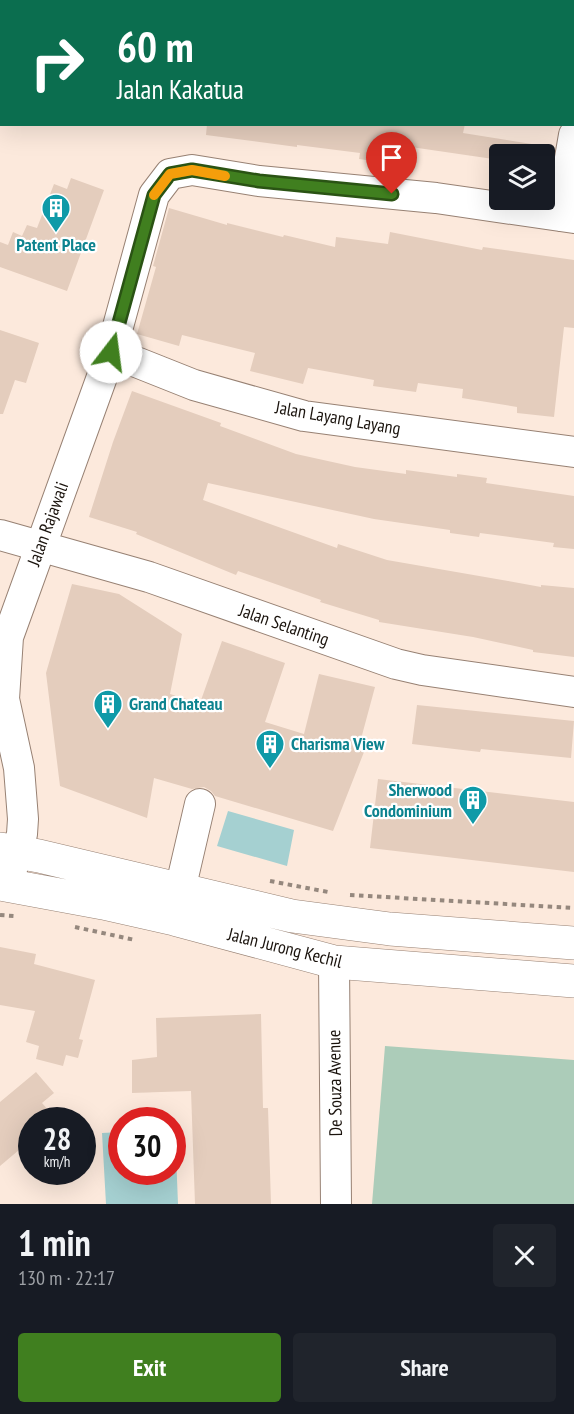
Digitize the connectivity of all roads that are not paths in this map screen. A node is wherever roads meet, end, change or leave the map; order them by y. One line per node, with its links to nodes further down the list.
1 (574, 135): 2 (street)
2 (567, 217): 3 (street, Jalan Rajawali)
3 (111, 352): 4 (street, Jalan Layang Layang); 6 (street, Jalan Rajawali)
4 (574, 452)
5 (0, 535): 6 (street, Jalan Selanting)
6 (39, 548): 7 (street, Jalan Rajawali); 8 (street, Jalan Selanting)
7 (3, 658): 10 (street, Jalan Rajawali)
8 (574, 692)
9 (200, 804): 12 (street)
10 (9, 850): 11 (street, Jalan Rajawali); 12 (main road, Jalan Jurong Kechil)
11 (4, 884): 14 (main road, Jalan Jurong Kechil)
12 (180, 890): 13 (main road, Jalan Jurong Kechil)
13 (574, 943)
14 (334, 962): 15 (main road, Jalan Jurong Kechil); 16 (street, De Souza Avenue)
15 (574, 981)
16 (336, 1204)

